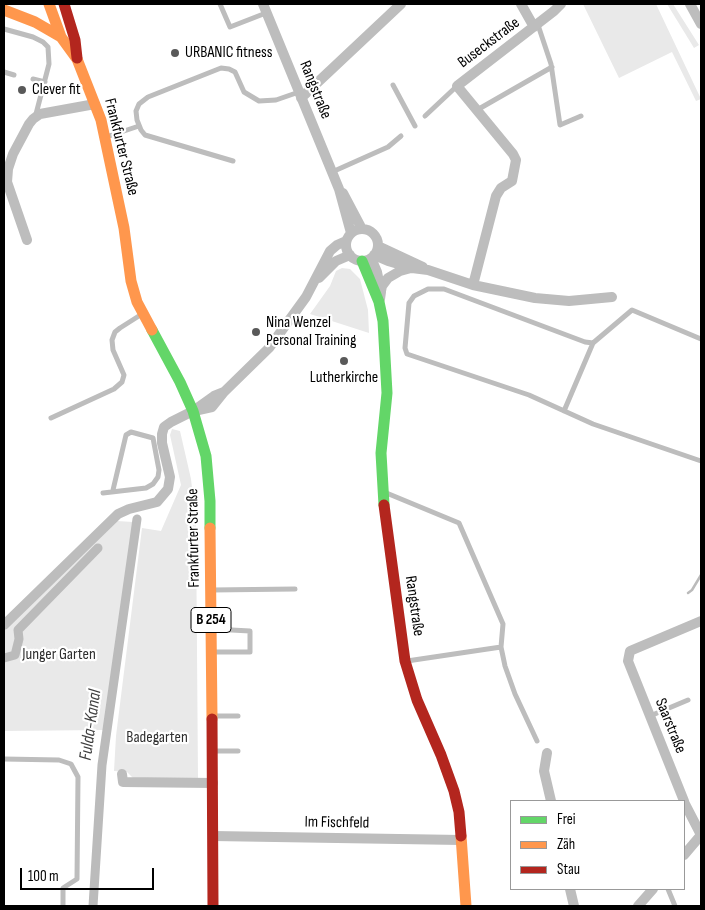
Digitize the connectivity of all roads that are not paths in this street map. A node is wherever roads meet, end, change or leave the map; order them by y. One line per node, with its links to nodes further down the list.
1 (4, 4): 2 (main road)
2 (10, 4)
3 (49, 4): 15 (main road, Frankfurter Straße)
4 (64, 4): 16 (main road, Frankfurter Straße / B 254)
5 (220, 4): 10 (lane)
6 (401, 4): 24 (street)
7 (520, 4): 13 (street)
8 (561, 4): 13 (street, Buseckstraße)
9 (690, 4): 12 (street)
10 (265, 8): 24 (street, Rangstraße)
11 (4, 10): 15 (main road)
12 (701, 24)
13 (536, 26): 17 (lane); 23 (street, Buseckstraße)
14 (4, 29): 21 (lane)
15 (61, 37): 16 (main road, Frankfurter Straße)
16 (77, 59): 25 (main road, Frankfurter Straße / B 254)
17 (552, 67): 26 (lane); 28 (lane)
18 (4, 72): 19 (lane)
19 (14, 75)
20 (32, 79): 21 (lane)
21 (45, 82): 29 (lane)
22 (393, 85): 31 (lane)
23 (457, 86): 26 (street); 27 (lane)
24 (300, 95): 30 (lane); 36 (street, Rangstraße)
25 (95, 104): 29 (street); 33 (main road, Frankfurter Straße / B 254)
26 (477, 110): 46 (street)
27 (425, 116)
28 (581, 116)
29 (35, 117): 34 (street)
30 (138, 126): 33 (lane); 35 (lane)
31 (415, 126)
32 (401, 136): 36 (lane)
33 (105, 137): 49 (main road, Frankfurter Straße / B 254)
34 (8, 153): 40 (street)
35 (233, 161)
36 (332, 172): 37 (street, Rangstraße)
37 (339, 189): 38 (street, Rangstraße); 39 (street, Rangstraße)
38 (362, 229): 39 (street); 42 (street)
39 (348, 237): 41 (street); 45 (street)
40 (27, 240)
41 (350, 255): 42 (street); 45 (street)
42 (371, 255): 43 (street); 44 (street); 47 (main road, Rangstraße)
43 (412, 268): 44 (street); 47 (street)
44 (428, 270): 46 (street)
45 (315, 282): 52 (street)
46 (473, 285): 48 (street)
47 (380, 297): 57 (main road, Rangstraße)
48 (612, 297)
49 (142, 314): 52 (main road, Frankfurter Straße / B 254); 54 (lane)
50 (701, 339): 51 (lane)
51 (593, 343): 53 (lane); 53 (lane)
52 (193, 411): 60 (main road, Frankfurter Straße / B 254); 62 (street, Frankfurter Straße)
53 (564, 411): 55 (lane)
54 (51, 418)
55 (701, 461)
56 (113, 490): 56 (lane); 58 (lane)
57 (382, 491): 64 (lane); 66 (main road, Rangstraße)
58 (103, 492)
59 (295, 589): 60 (lane)
60 (211, 590): 63 (main road, Frankfurter Straße / B 254)
61 (701, 621): 70 (street, Saarstraße)
62 (4, 625)
63 (211, 629): 65 (main road, Frankfurter Straße / B 254); 65 (lane)
64 (501, 647): 66 (lane); 71 (lane)
65 (212, 652): 68 (main road, Frankfurter Straße / B 254)
66 (405, 661): 83 (main road, Rangstraße)
67 (688, 700): 70 (lane)
68 (212, 716): 69 (lane); 72 (main road, Frankfurter Straße / B 254)
69 (238, 716)
70 (650, 716): 79 (street, Saarstraße)
71 (536, 741)
72 (213, 751): 73 (lane); 77 (main road, Frankfurter Straße / B 254)
73 (238, 751)
74 (547, 753): 78 (street)
75 (4, 759): 88 (lane)
76 (122, 774): 77 (street)
77 (213, 783): 82 (main road, Frankfurter Straße / B 254)
78 (551, 800)
79 (683, 800)
80 (685, 804): 81 (street, Saarstraße)
81 (701, 835): 84 (street)
82 (213, 836): 83 (street, Im Fischfeld); 89 (main road, Frankfurter Straße / B 254)
83 (461, 840): 90 (main road, Rangstraße)
84 (685, 854)
85 (570, 890): 91 (street)
86 (652, 890): 92 (street)
87 (668, 890): 93 (lane)
88 (63, 906)
89 (214, 906)
90 (466, 906)
91 (574, 906)
92 (638, 906)
93 (676, 906)

